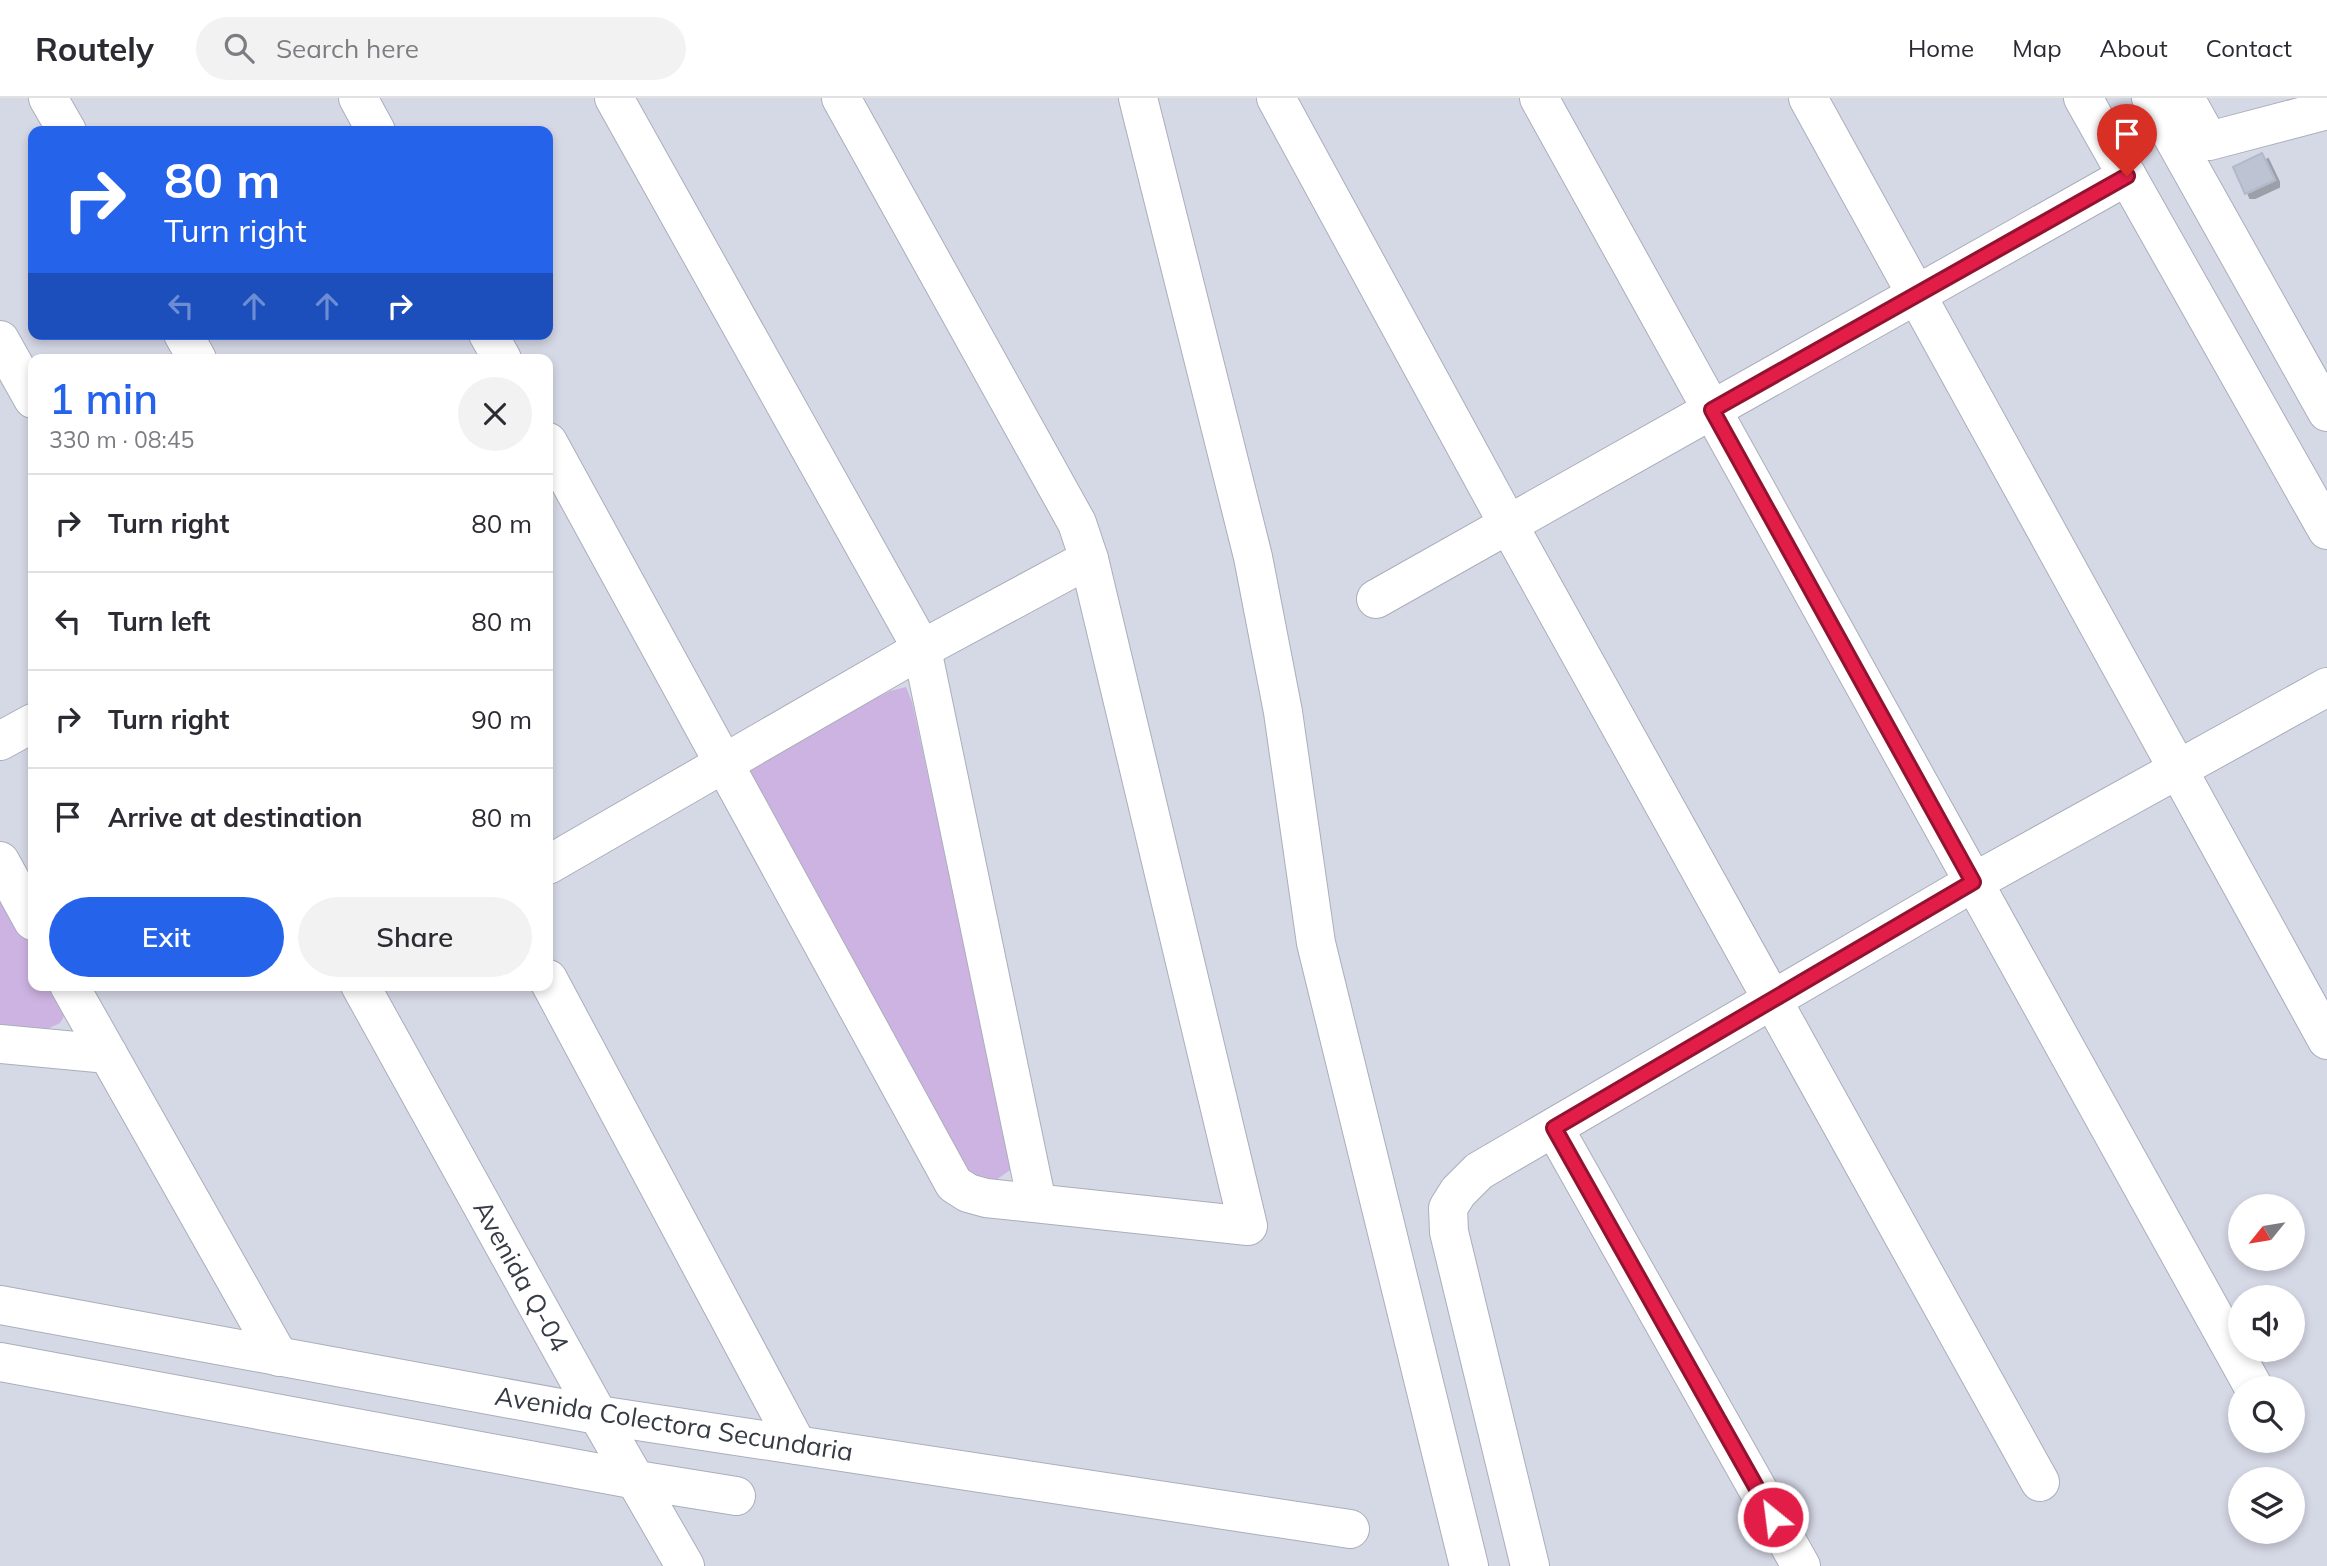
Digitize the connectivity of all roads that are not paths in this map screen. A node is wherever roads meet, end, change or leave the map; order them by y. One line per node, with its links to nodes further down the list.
1 (48, 98): 13 (street)
2 (358, 98): 14 (street)
3 (614, 98): 26 (street)
4 (841, 98): 24 (street)
5 (1138, 98): 56 (street)
6 (1276, 98): 22 (street)
7 (1539, 98): 19 (street)
8 (1808, 98): 16 (street)
9 (2083, 98): 15 (street)
10 (2151, 98): 20 (street)
11 (2185, 98): 12 (street)
12 (2327, 110)
13 (64, 126)
14 (373, 126)
15 (2127, 176): 16 (street); 23 (street)
16 (1916, 293): 19 (street); 31 (street)
17 (0, 340): 18 (street)
18 (28, 391)
19 (1712, 410): 22 (street); 34 (street)
20 (2327, 412)
21 (553, 451): 30 (street)
22 (1508, 524): 25 (street); 39 (street)
23 (2327, 530)
24 (1089, 559): 26 (street); 44 (street)
25 (1376, 598)
26 (922, 649): 30 (street); 44 (street)
27 (2327, 687): 31 (street)
28 (28, 726): 29 (street)
29 (0, 741)
30 (725, 763): 33 (street); 44 (street)
31 (2178, 770): 34 (street); 40 (street)
32 (0, 861): 35 (street)
33 (553, 862)
34 (1973, 882): 39 (street); 48 (street)
35 (28, 911)
36 (553, 988): 50 (street)
37 (72, 991): 42 (street)
38 (363, 991): 49 (street, Avenida Q-04)
39 (1773, 1000): 43 (street); 52 (street)
40 (2327, 1040)
41 (0, 1044): 42 (street)
42 (108, 1054): 46 (street)
43 (1554, 1128): 57 (street); 58 (street)
44 (1037, 1203)
45 (0, 1305): 46 (street, Avenida Colectora Secundaria)
46 (279, 1357): 49 (street, Avenida Colectora Secundaria)
47 (0, 1362): 51 (street)
48 (2246, 1376)
49 (598, 1415): 50 (street, Avenida Colectora Secundaria); 51 (street, Avenida Q-04)
50 (797, 1445): 54 (street, Avenida Colectora Secundaria)
51 (636, 1480): 53 (street); 55 (street, Avenida Q-04)
52 (2040, 1482)
53 (736, 1496)
54 (1350, 1529)
55 (685, 1566)
56 (1469, 1566)
57 (1531, 1566)
58 (1801, 1566)

